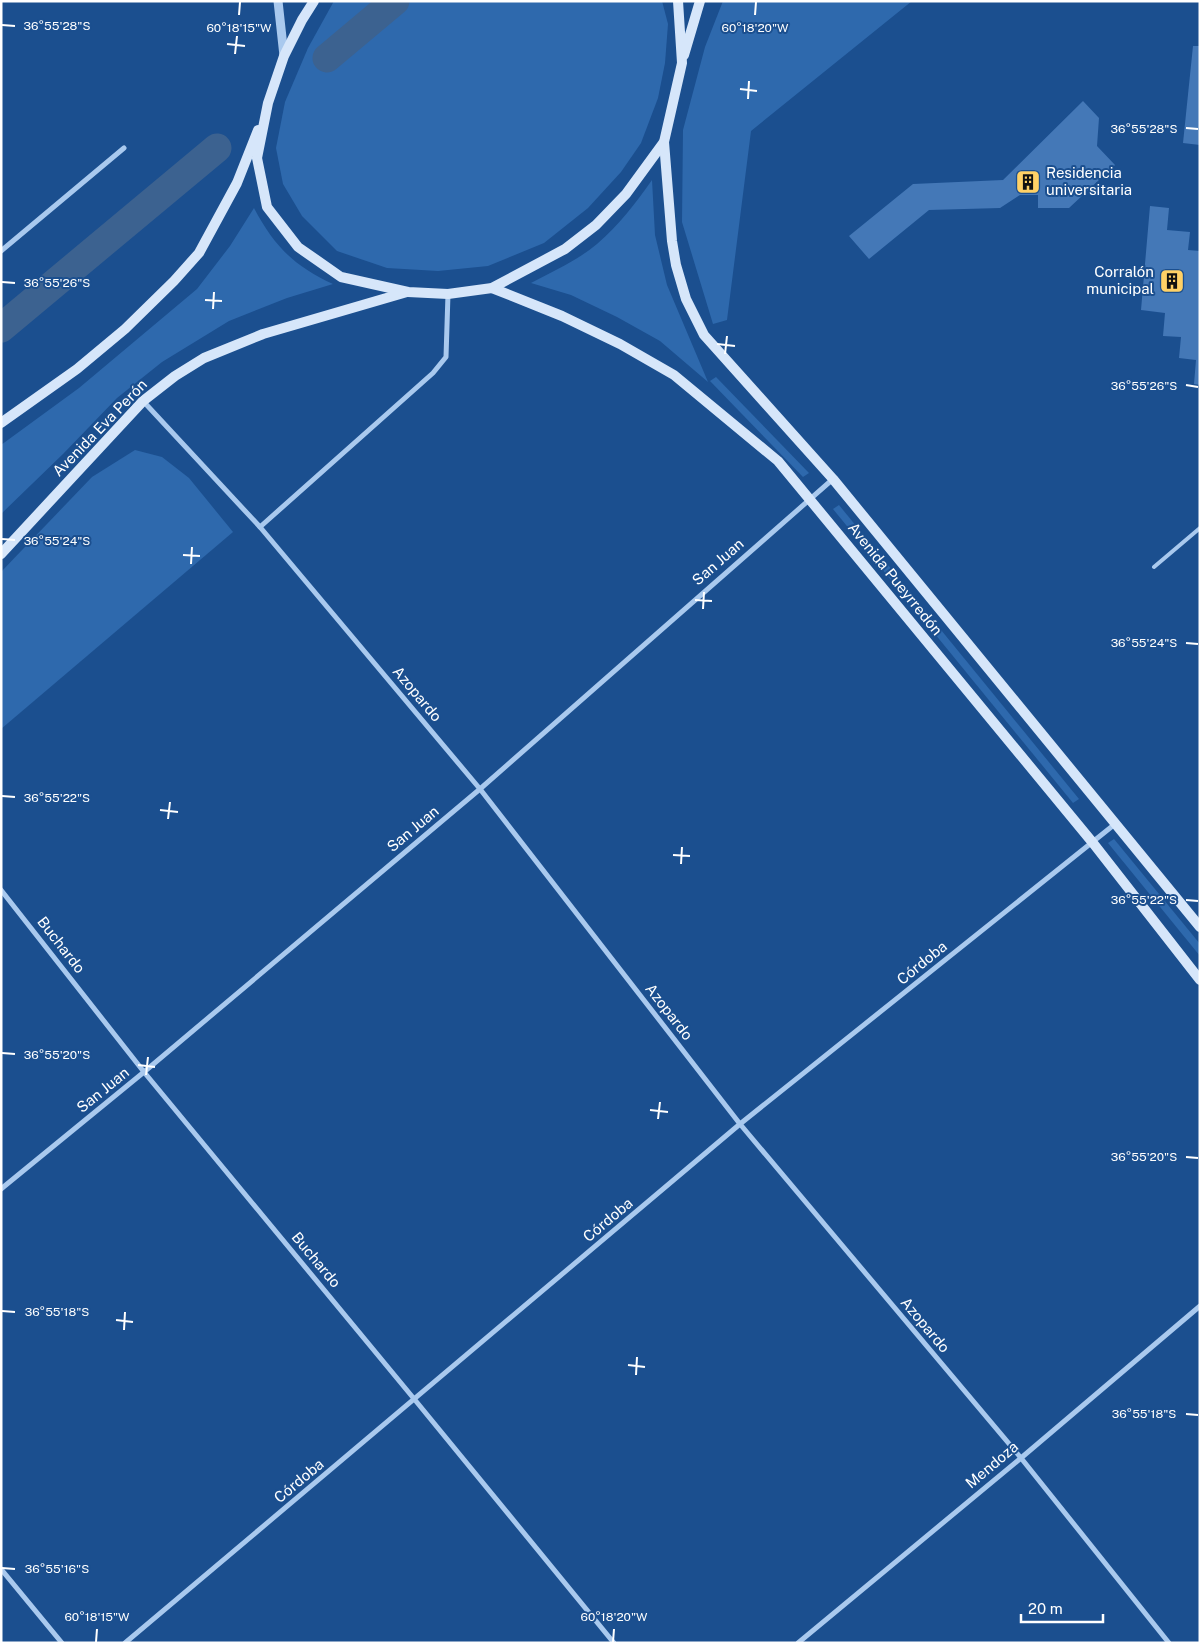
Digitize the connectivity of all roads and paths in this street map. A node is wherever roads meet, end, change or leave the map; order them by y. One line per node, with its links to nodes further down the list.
1 (278, 1): 5 (street)
2 (314, 1): 5 (main road)
3 (678, 1): 6 (main road)
4 (700, 1): 6 (main road)
5 (284, 56): 7 (main road)
6 (682, 63): 8 (main road)
7 (268, 103): 12 (main road); 15 (main road)
8 (664, 142): 11 (main road); 16 (main road, Avenida Pueyrredón)
9 (124, 148): 10 (street)
10 (1, 251)
11 (492, 288): 13 (main road); 17 (main road, Avenida Pueyrredón)
12 (408, 292): 13 (main road); 14 (main road, Avenida Eva Perón)
13 (448, 294): 18 (street)
14 (143, 402): 18 (street, Azopardo); 20 (main road, Avenida Eva Perón)
15 (1, 423)
16 (833, 478): 17 (street, San Juan); 23 (main road, Avenida Pueyrredón)
17 (809, 498): 22 (street, San Juan); 24 (main road, Avenida Pueyrredón)
18 (260, 527): 22 (street, Azopardo)
19 (1200, 528): 21 (lane)
20 (1, 554)
21 (1154, 567)
22 (480, 789): 28 (street, San Juan); 29 (street, Azopardo)
23 (1115, 824): 24 (street, Córdoba); 26 (main road, Avenida Pueyrredón)
24 (1093, 843): 27 (main road, Avenida Pueyrredón); 29 (street, Córdoba)
25 (1, 890): 28 (street, Buchardo)
26 (1200, 927)
27 (1200, 980)
28 (144, 1072): 30 (street, San Juan); 32 (street, Buchardo)
29 (740, 1124): 32 (street, Córdoba); 33 (street, Azopardo)
30 (1, 1189)
31 (1200, 1306): 33 (street, Mendoza)
32 (415, 1400): 36 (street, Córdoba); 37 (street, Buchardo)
33 (1020, 1458): 38 (street, Mendoza); 39 (street, Azopardo)
34 (1, 1569): 35 (street)
35 (62, 1643)
36 (125, 1643)
37 (614, 1643)
38 (798, 1643)
39 (1169, 1643)

